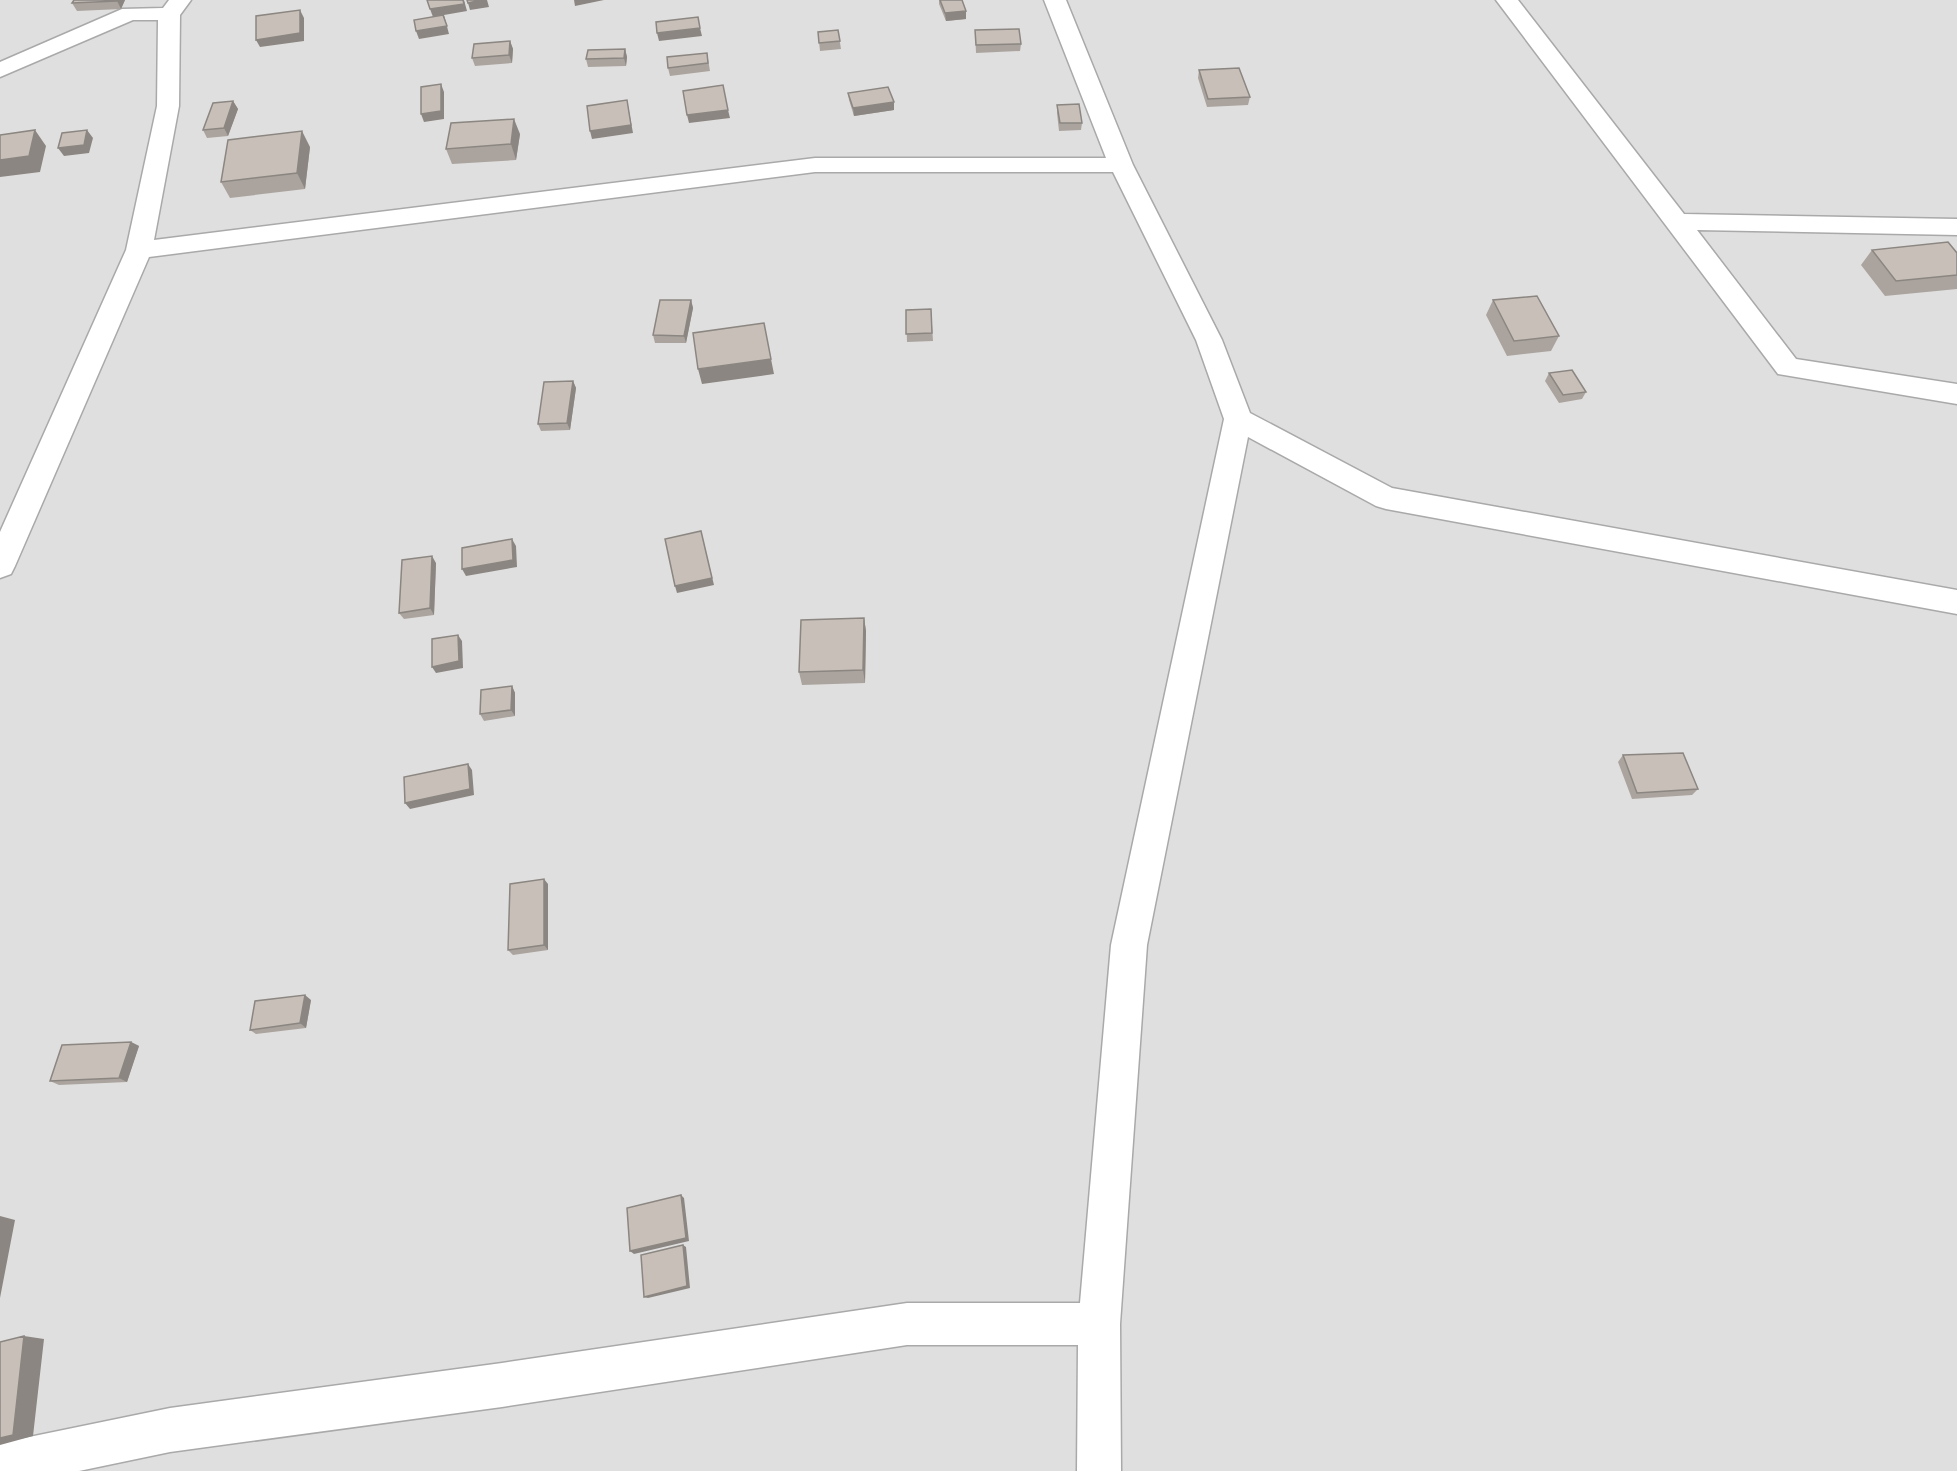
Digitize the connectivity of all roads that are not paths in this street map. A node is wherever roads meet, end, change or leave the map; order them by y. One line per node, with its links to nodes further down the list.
1 (1055, 0): 5 (street)
2 (1507, 0): 6 (street)
3 (175, 7): 4 (street); 8 (street)
4 (0, 70)
5 (1121, 165): 8 (street); 10 (street)
6 (1678, 222): 7 (street); 9 (street)
7 (1957, 227)
8 (139, 250): 11 (street)
9 (1957, 394)
10 (1238, 419): 12 (street); 13 (street)
11 (0, 566)
12 (1957, 602)
13 (1099, 1324): 14 (street); 15 (street)
14 (0, 1465)
15 (1099, 1471)

